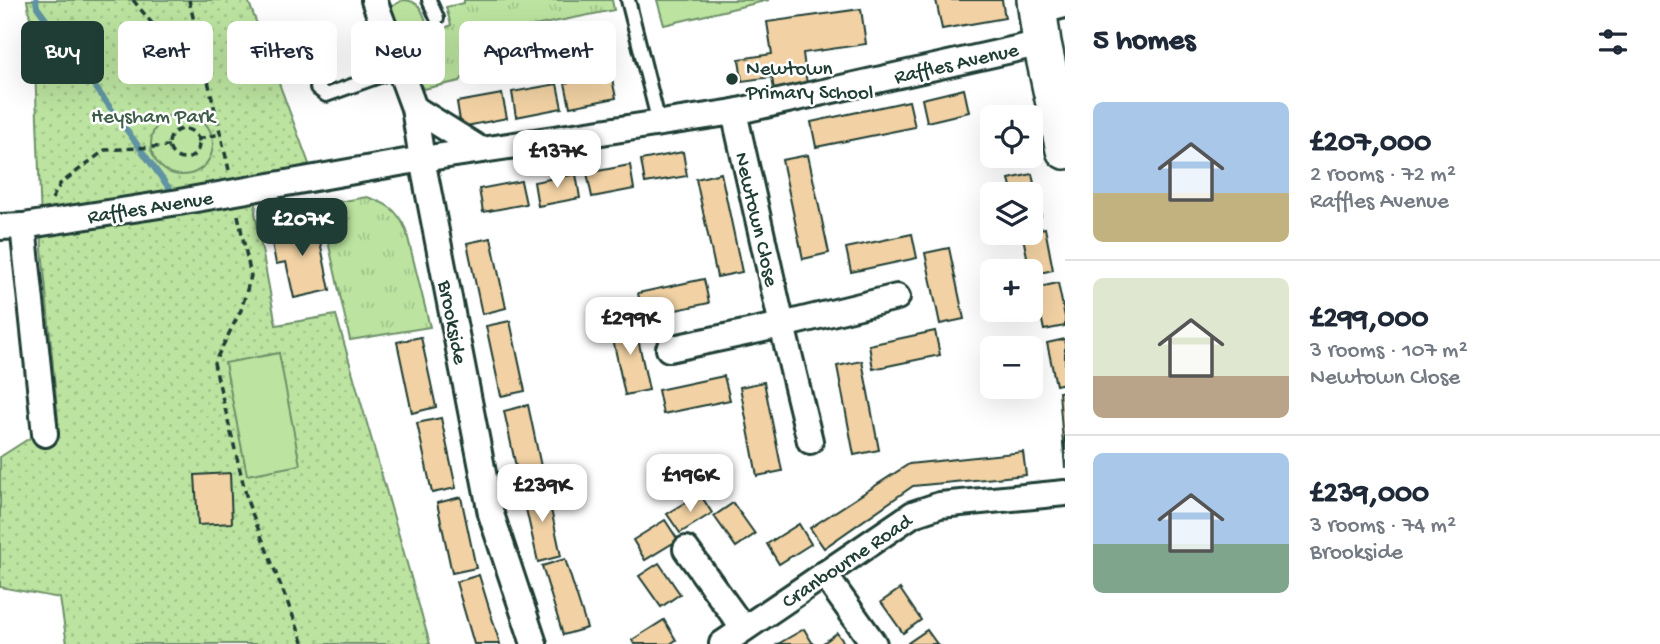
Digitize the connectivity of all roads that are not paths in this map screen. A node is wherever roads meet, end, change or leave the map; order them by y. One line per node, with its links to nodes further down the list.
1 (429, 0): 5 (lane)
2 (628, 0): 12 (lane)
3 (376, 1): 6 (street, Brookside)
4 (1045, 15): 11 (street, Raffles Avenue); 14 (main road)
5 (437, 18)
6 (383, 21)
7 (356, 84): 9 (lane)
8 (405, 84): 10 (street, Brookside)
9 (322, 96)
10 (414, 108): 13 (street); 15 (street, Brookside)
11 (734, 112): 12 (street, Raffles Avenue); 18 (street, Newtown Close)
12 (659, 123): 13 (street, Raffles Avenue)
13 (481, 150): 15 (street, Raffles Avenue)
14 (1065, 150)
15 (422, 159): 16 (street, Raffles Avenue); 26 (street, Brookside)
16 (12, 227): 20 (street)
17 (897, 297): 18 (street)
18 (782, 325): 19 (street); 21 (street, Newtown Close)
19 (669, 349)
20 (45, 434)
21 (810, 441)
22 (1065, 493): 24 (street, Cranbourne Road)
23 (686, 549): 25 (street)
24 (824, 574): 25 (street, Cranbourne Road); 28 (street)
25 (743, 628): 27 (street, Cranbourne Road)
26 (534, 644)
27 (722, 644)
28 (874, 644)

